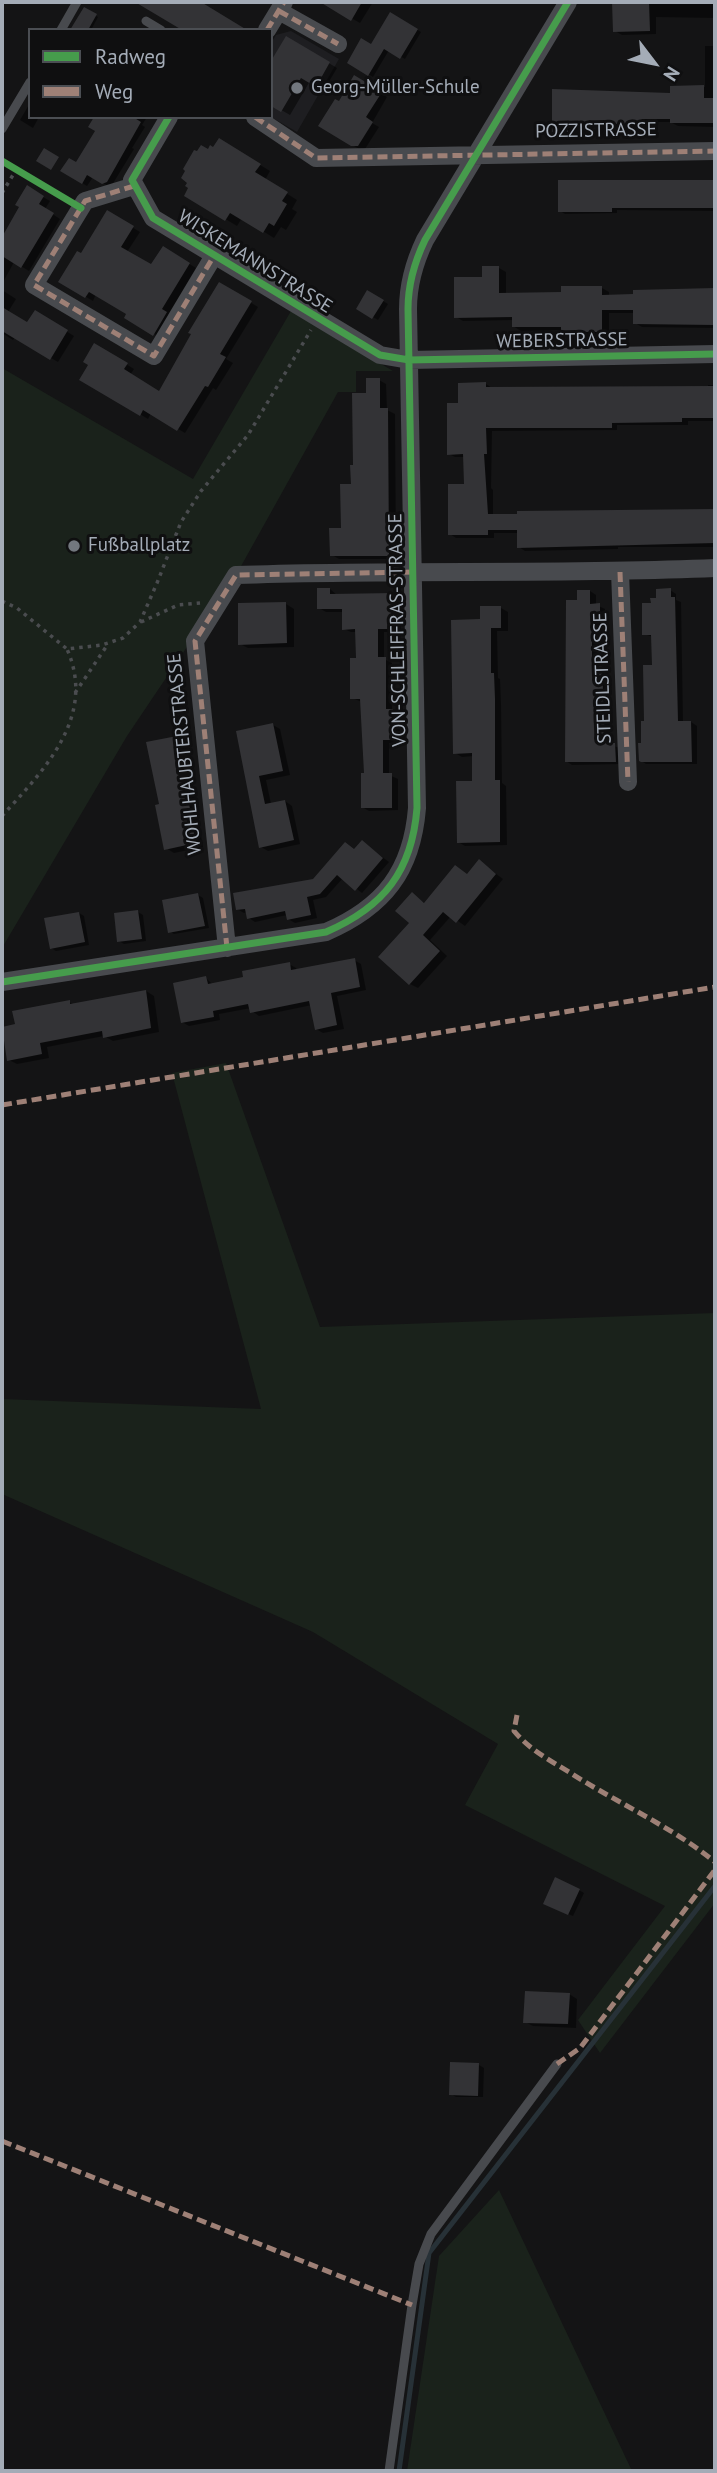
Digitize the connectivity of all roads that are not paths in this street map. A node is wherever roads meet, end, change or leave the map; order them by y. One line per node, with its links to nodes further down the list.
1 (77, 2): 5 (lane)
2 (568, 2): 14 (street, VON-SCHLEIFFRAS-STRASSE)
3 (281, 6): 7 (street); 8 (street)
4 (146, 21): 6 (lane)
5 (62, 28)
6 (157, 28)
7 (268, 28)
8 (338, 44)
9 (28, 85): 12 (lane)
10 (168, 119): 15 (street)
11 (259, 119): 14 (street)
12 (2, 129)
13 (715, 150): 14 (street, POZZISTRASSE)
14 (477, 154): 18 (street, VON-SCHLEIFFRAS-STRASSE)
15 (134, 186): 16 (street, WISKEMANNSTRASSE); 16 (street)
16 (215, 254): 18 (street, WISKEMANNSTRASSE)
17 (715, 354): 18 (street, WEBERSTRASSE)
18 (409, 360): 20 (street, VON-SCHLEIFFRAS-STRASSE)
19 (715, 568): 21 (street)
20 (412, 572): 21 (street); 23 (street, VON-SCHLEIFFRAS-STRASSE); 23 (street, WOHLHAUBTERSTRASSE)
21 (620, 572): 22 (street, STEIDLSTRASSE)
22 (628, 782)
23 (227, 948): 24 (street, VON-SCHLEIFFRAS-STRASSE)
24 (2, 982)
25 (557, 2064): 26 (lane)
26 (389, 2471)

